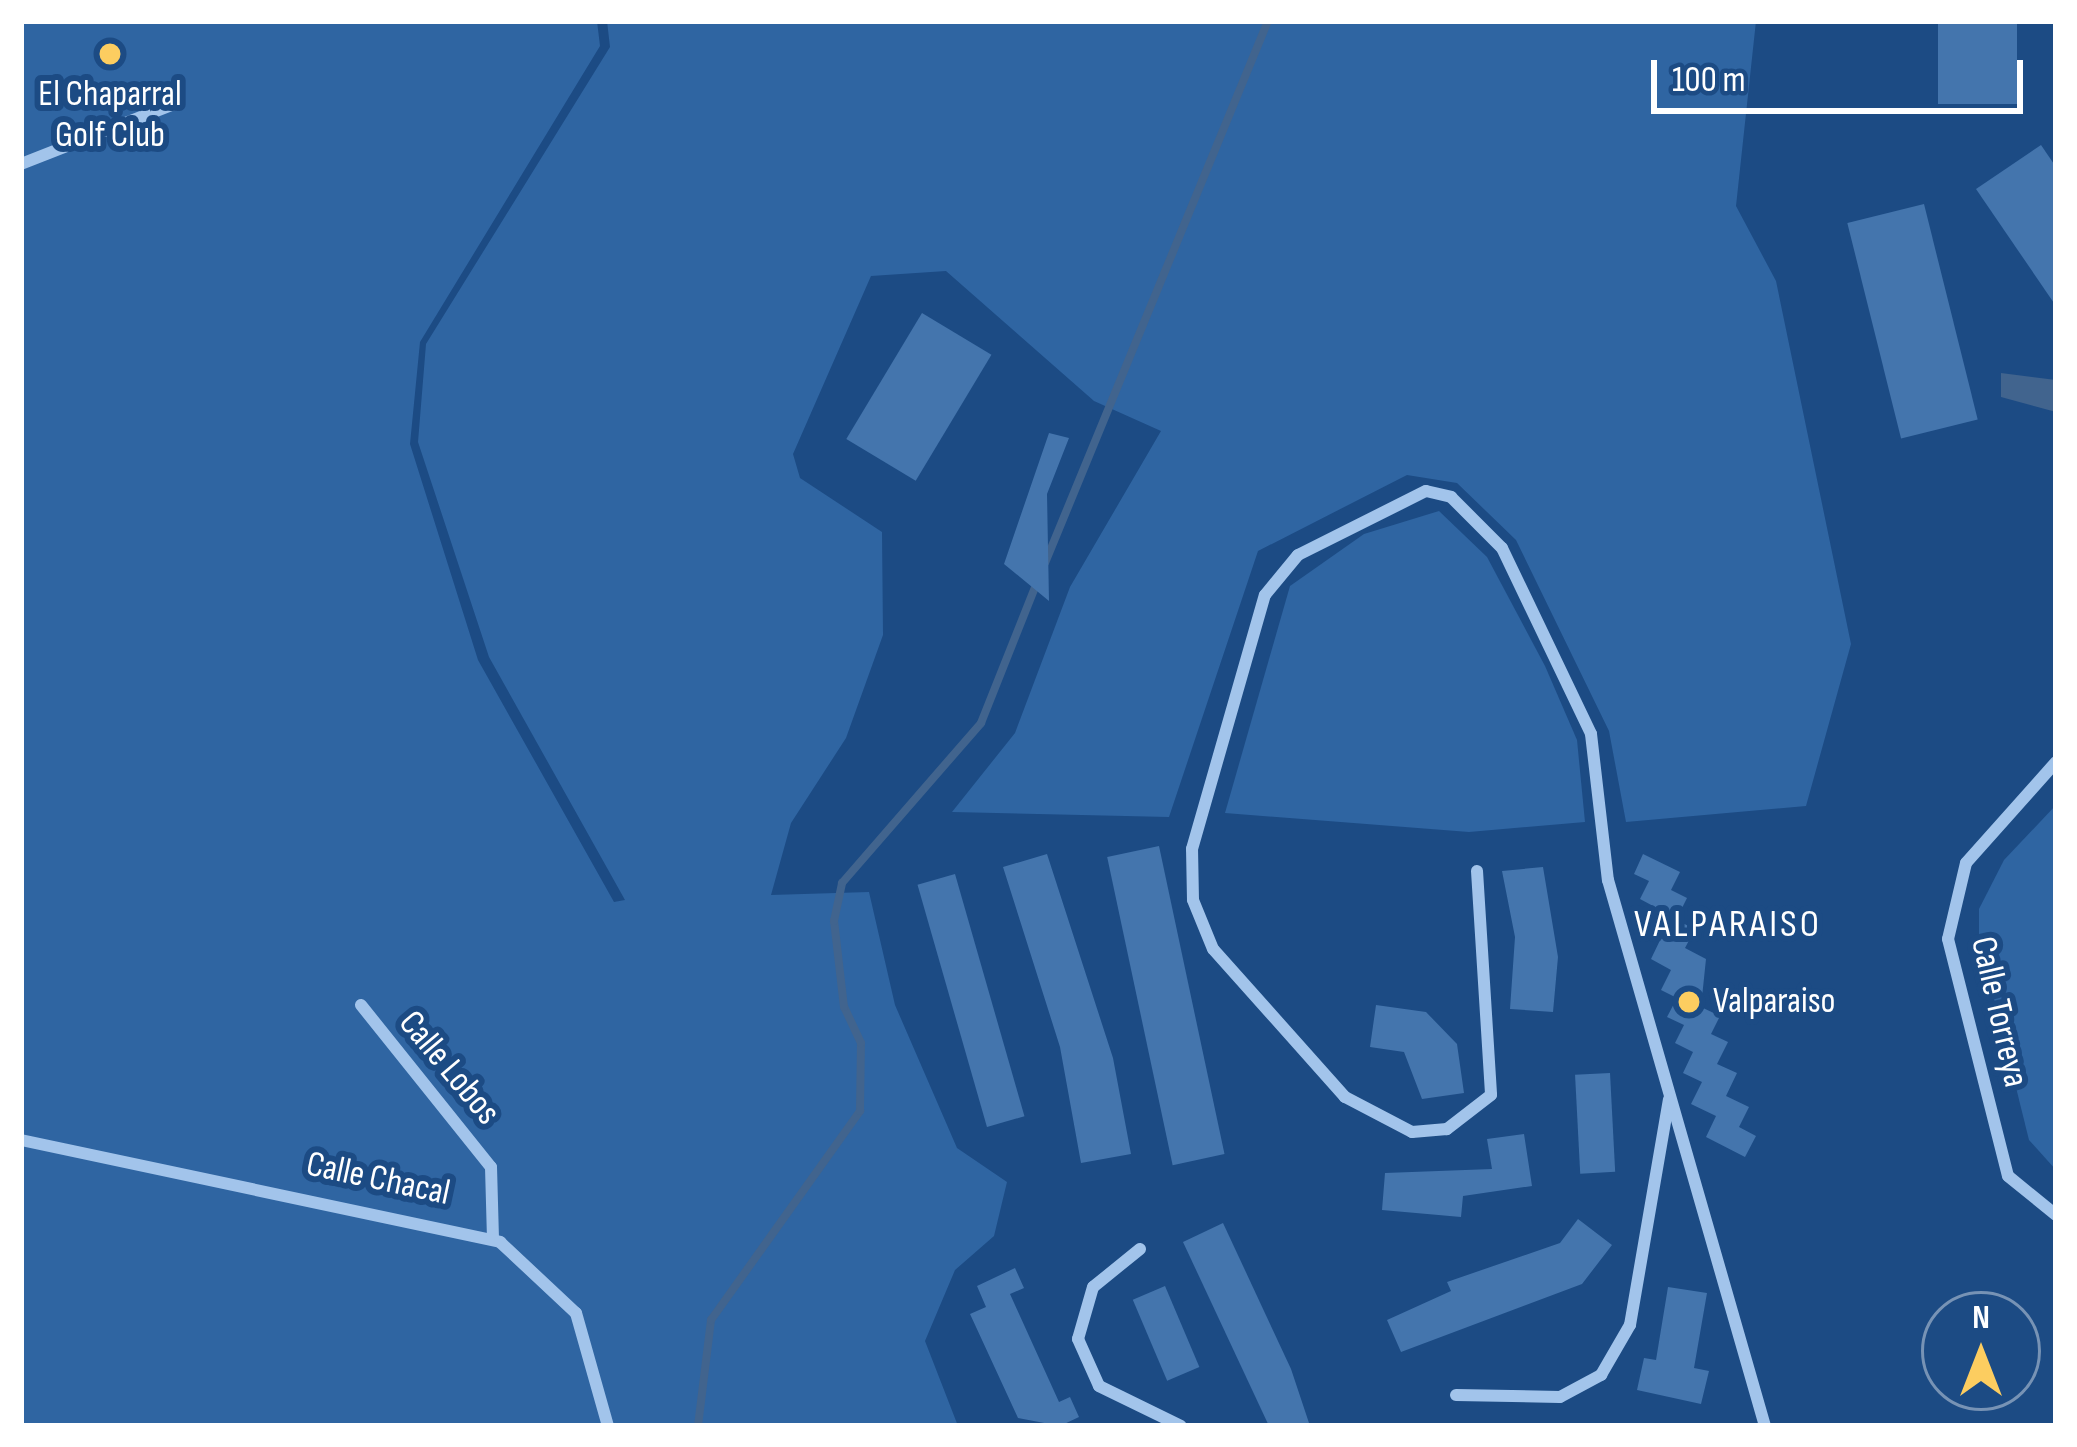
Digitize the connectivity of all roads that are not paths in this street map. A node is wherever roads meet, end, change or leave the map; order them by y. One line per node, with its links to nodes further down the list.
1 (174, 104): 2 (street)
2 (21, 164)
3 (2056, 762): 8 (street, Calle Torreya)
4 (1477, 871): 6 (street)
5 (361, 1005): 9 (street, Calle Lobos)
6 (1670, 1092): 11 (street); 14 (street)
7 (21, 1140): 9 (street, Calle Chacal)
8 (2056, 1215)
9 (494, 1239): 12 (street, Calle Chacal)
10 (1140, 1249): 13 (street)
11 (1456, 1395)
12 (608, 1426)
13 (1181, 1426)
14 (1765, 1426)

